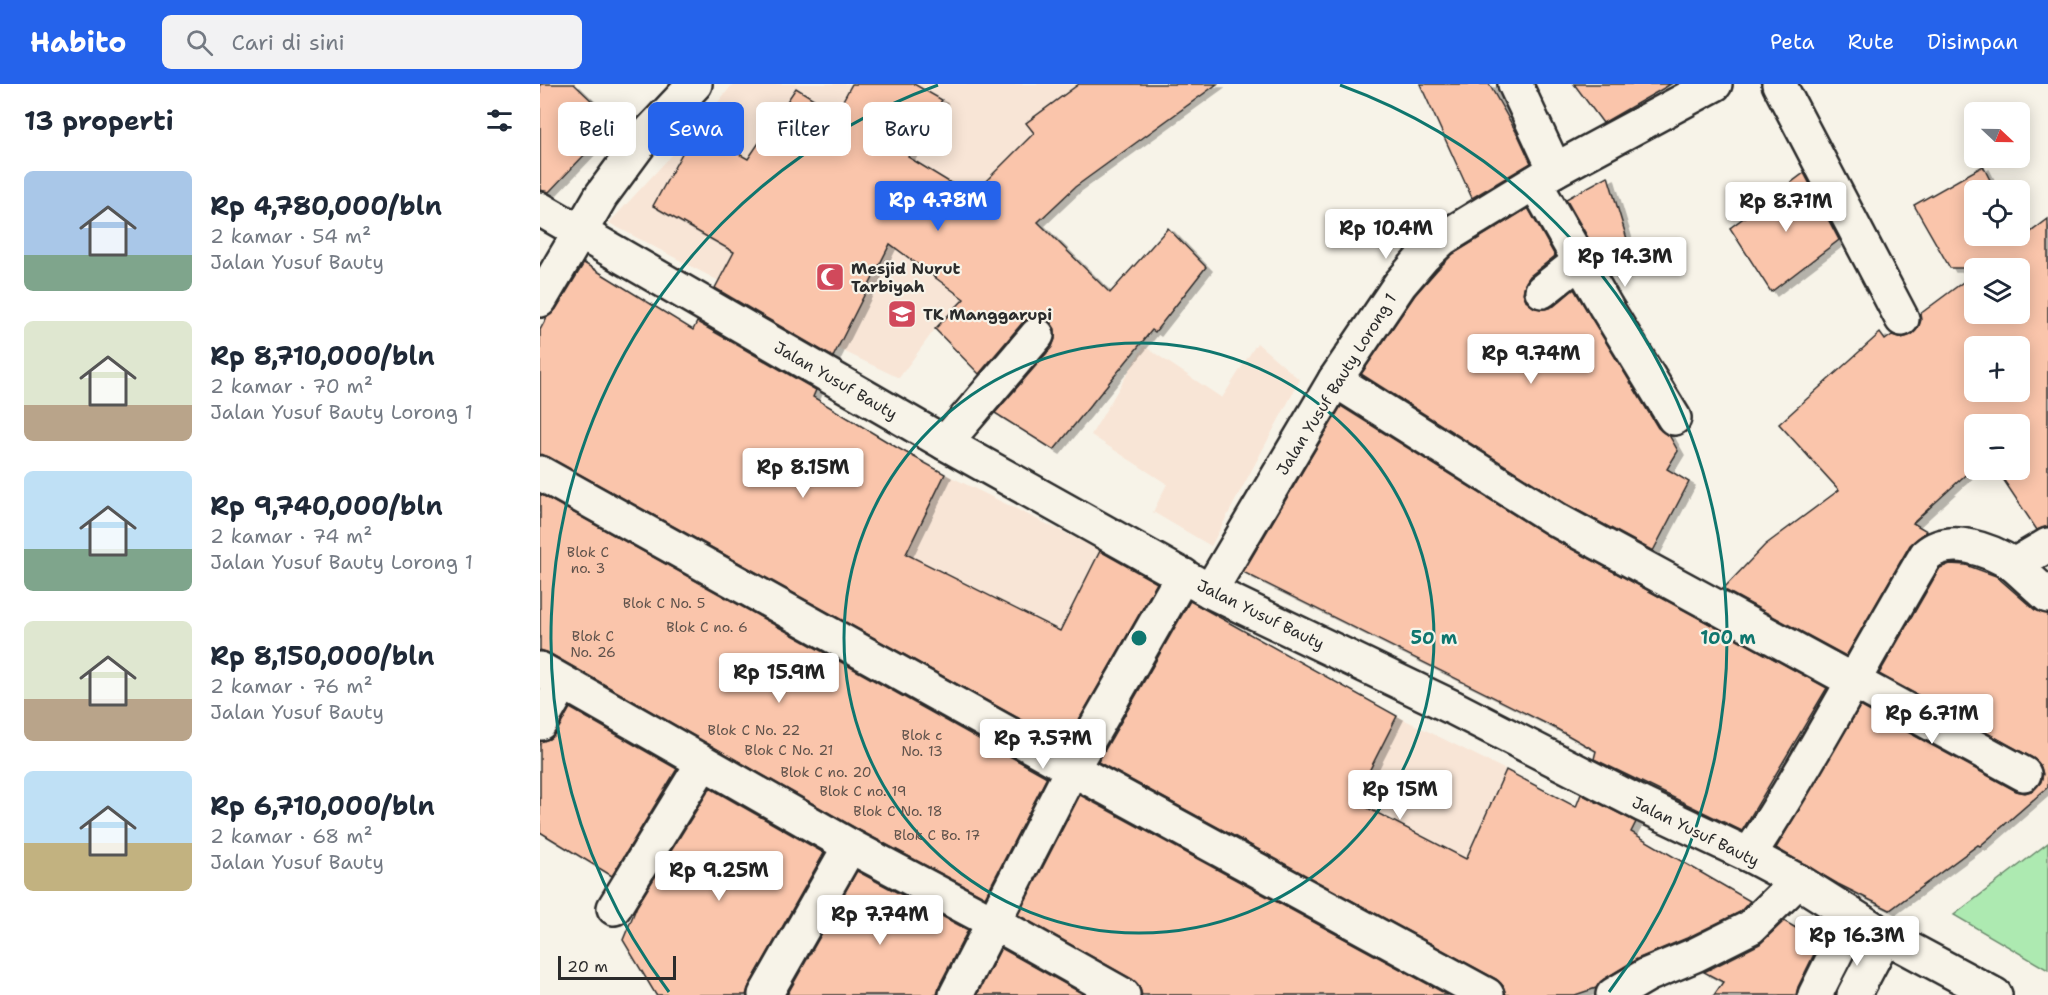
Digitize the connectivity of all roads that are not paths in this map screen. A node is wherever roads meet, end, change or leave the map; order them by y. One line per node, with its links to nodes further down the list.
1 (695, 84): 7 (street)
2 (1515, 84): 5 (street)
3 (1715, 84): 5 (street, Jalan Yusuf Bauty Lorong 1)
4 (1779, 84): 11 (street)
5 (1545, 177): 8 (street); 13 (street, Jalan Yusuf Bauty Lorong 1)
6 (540, 209): 7 (street, Jalan Yusuf Bauty)
7 (579, 231): 10 (street); 15 (street, Jalan Yusuf Bauty)
8 (1580, 261): 9 (street); 14 (street)
9 (1542, 291)
10 (540, 300)
11 (1902, 319)
12 (1037, 335): 15 (street)
13 (1335, 380): 19 (street, Jalan Yusuf Bauty Lorong 1); 22 (street)
14 (1674, 418)
15 (945, 443): 19 (street, Jalan Yusuf Bauty)
16 (540, 473): 25 (street)
17 (2048, 545): 18 (street)
18 (2014, 565): 20 (street); 22 (street)
19 (1197, 583): 25 (street, Jalan Yusuf Bauty Lorong 1); 28 (street, Jalan Yusuf Bauty)
20 (2048, 596)
21 (551, 676): 23 (street); 24 (street)
22 (1853, 682): 26 (street); 28 (street)
23 (540, 723)
24 (702, 763): 27 (street); 30 (street)
25 (1072, 769): 32 (street, Jalan Yusuf Bauty Lorong 1); 37 (street)
26 (2024, 774)
27 (850, 846): 32 (street); 34 (street)
28 (1749, 855): 29 (street, Jalan Yusuf Bauty)
29 (1798, 882): 31 (street, Jalan Yusuf Bauty); 38 (street)
30 (614, 908)
31 (1854, 917): 33 (street, Jalan Yusuf Bauty); 39 (street)
32 (995, 923): 35 (street, Jalan Yusuf Bauty Lorong 1); 36 (street)
33 (1885, 936): 40 (street); 41 (street, Jalan Yusuf Bauty)
34 (765, 995)
35 (956, 995)
36 (1123, 995)
37 (1487, 995)
38 (1612, 995)
39 (1815, 995)
40 (1854, 995)
41 (1995, 995)

